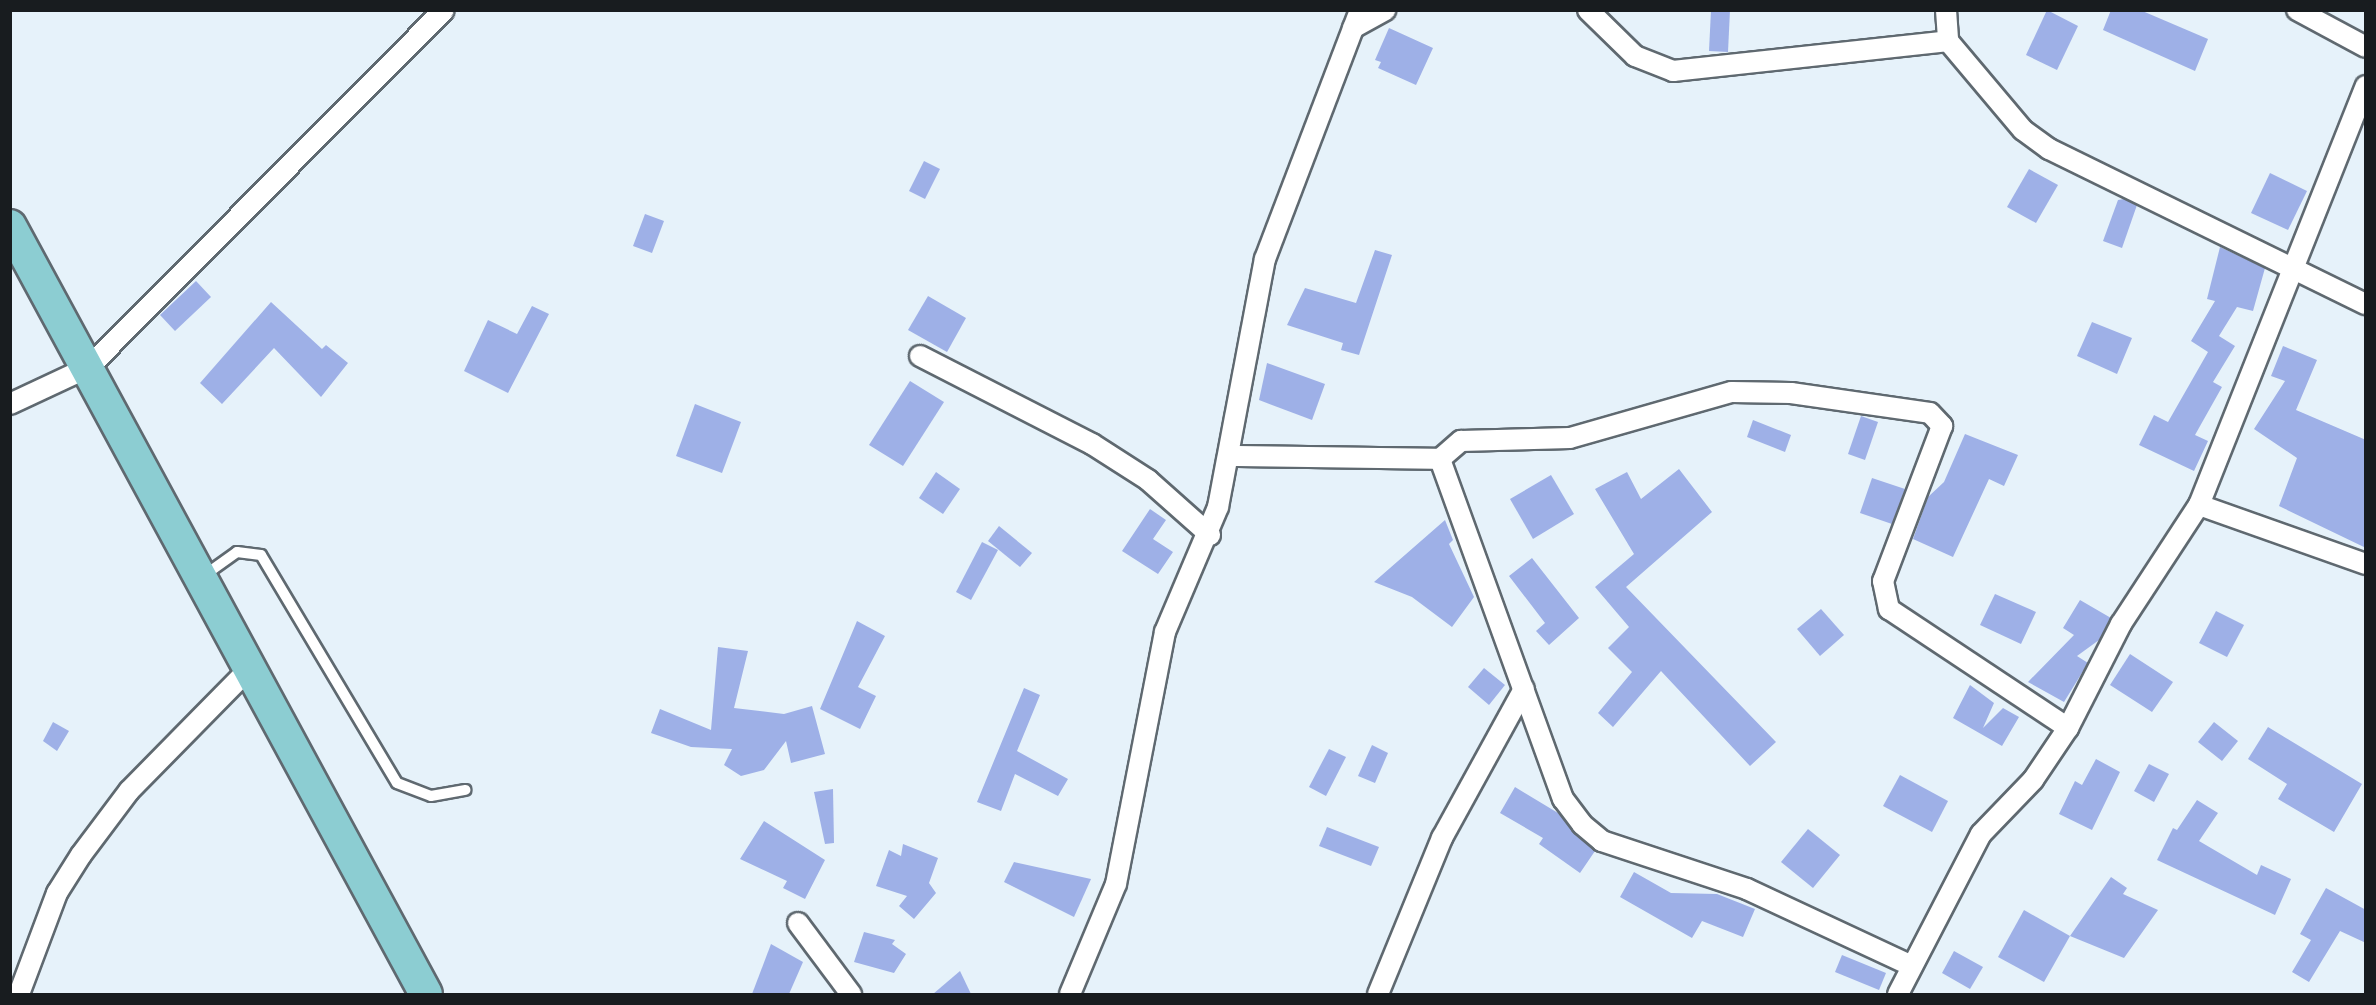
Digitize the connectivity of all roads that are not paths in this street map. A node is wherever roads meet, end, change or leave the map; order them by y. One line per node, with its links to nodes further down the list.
1 (444, 10): 14 (street)
2 (1385, 10): 6 (street)
3 (1588, 10): 7 (street)
4 (1946, 10): 7 (street)
5 (2297, 10): 8 (street)
6 (1357, 19): 16 (street)
7 (1948, 41): 11 (street)
8 (2366, 47)
9 (2366, 86): 11 (street)
10 (10, 226): 14 (main road)
11 (2294, 273): 12 (street); 18 (street)
12 (2366, 304)
13 (920, 356): 19 (street)
14 (88, 367): 15 (street); 21 (main road)
15 (10, 404)
16 (1230, 456): 17 (street); 19 (street)
17 (1440, 459): 23 (street); 24 (street)
18 (2199, 505): 20 (street); 24 (street)
19 (1210, 535): 32 (street)
20 (2366, 564)
21 (202, 577): 22 (main road); 25 (lane)
22 (251, 667): 29 (street); 30 (main road)
23 (1524, 689): 27 (street); 33 (street)
24 (2068, 728): 27 (street)
25 (465, 790)
26 (798, 923): 31 (street)
27 (1912, 966): 28 (street)
28 (1902, 993)
29 (19, 994)
30 (426, 994)
31 (851, 994)
32 (1070, 994)
33 (1378, 994)

